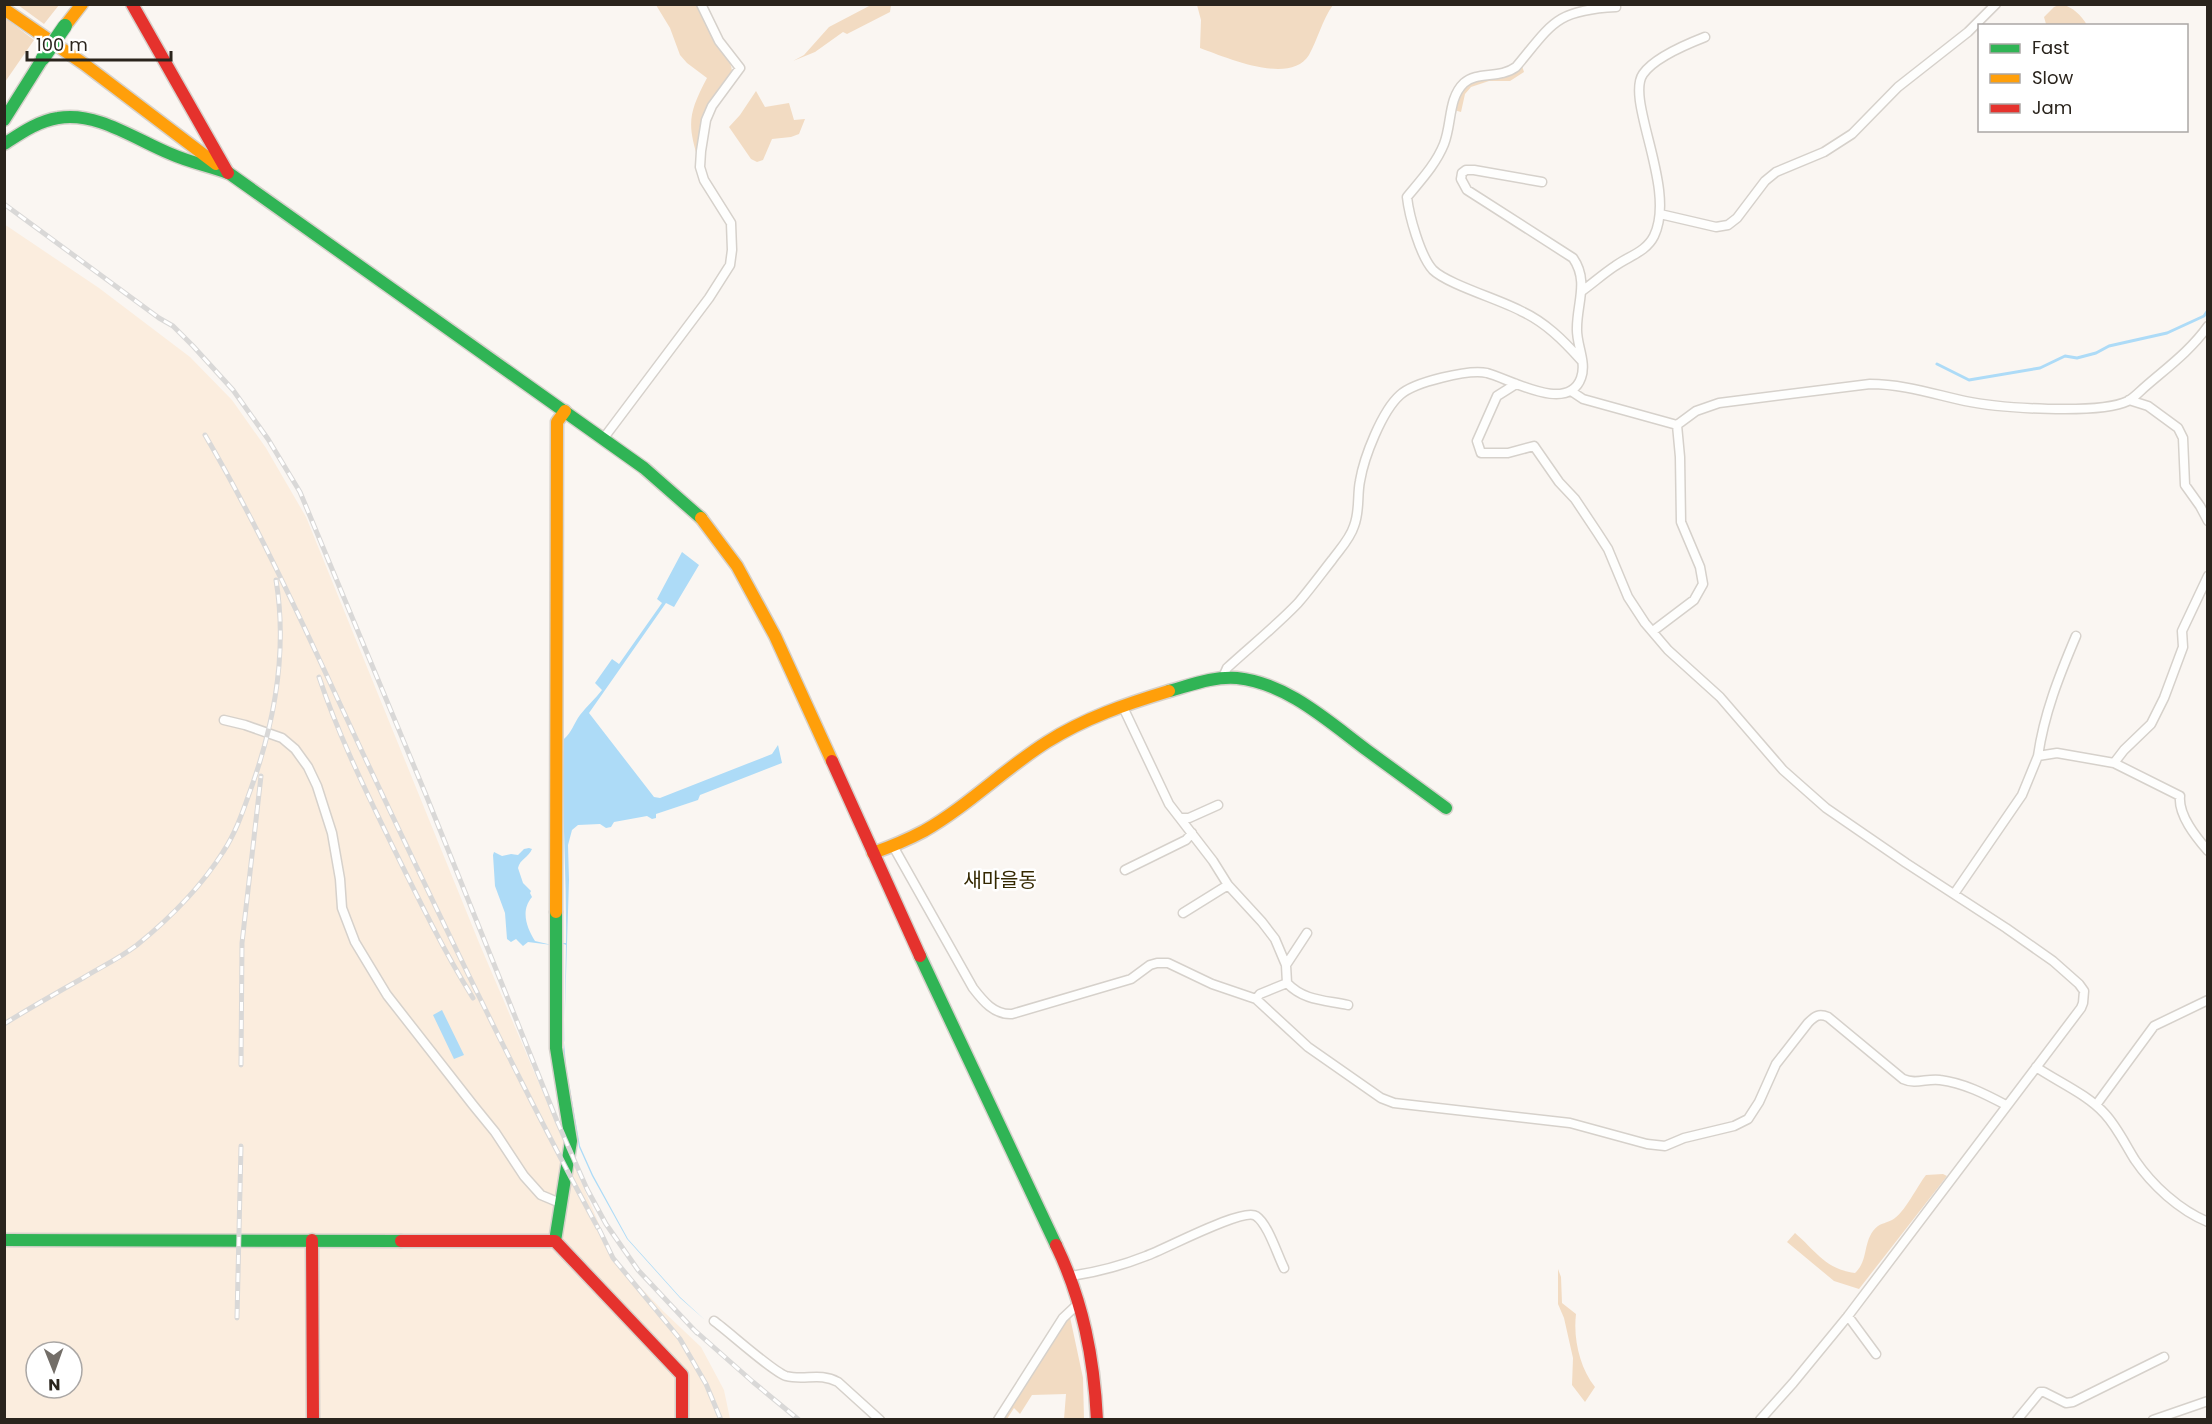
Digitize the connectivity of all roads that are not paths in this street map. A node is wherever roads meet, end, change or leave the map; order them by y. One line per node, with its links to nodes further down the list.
1 (82, 4): 8 (main road, bridge)
2 (132, 4): 10 (main road)
3 (701, 4): 21 (street)
4 (1996, 4): 12 (street)
5 (1616, 7): 15 (street)
6 (4, 9): 10 (main road)
7 (1705, 37): 12 (street)
8 (4, 120)
9 (4, 144): 10 (main road)
10 (228, 172): 19 (main road)
11 (1542, 182): 13 (street)
12 (1660, 214): 13 (street)
13 (1582, 291): 15 (street)
14 (2208, 326): 18 (street)
15 (1582, 360): 17 (street)
16 (1516, 384): 17 (street); 24 (street); 26 (street)
17 (1571, 391): 20 (street)
18 (2129, 400): 20 (street); 22 (street)
19 (565, 411): 21 (main road); 51 (main road)
20 (1677, 425): 24 (street)
21 (603, 439): 37 (main road)
22 (2208, 521)
23 (2208, 576): 30 (street)
24 (1653, 631): 40 (street)
25 (2076, 636): 29 (street)
26 (1223, 677): 27 (main road); 32 (main road)
27 (1122, 705): 33 (street); 35 (main road)
28 (225, 720): 51 (street)
29 (2038, 756): 30 (street); 40 (street)
30 (2114, 763): 36 (street)
31 (1218, 805): 33 (street)
32 (1446, 808)
33 (1181, 818): 34 (street)
34 (1192, 833): 38 (street); 39 (street)
35 (892, 846): 37 (main road); 45 (street)
36 (2208, 851)
37 (873, 853): 57 (main road)
38 (1125, 870)
39 (1228, 885): 41 (street); 43 (street)
40 (1954, 894): 48 (street)
41 (1183, 913)
42 (1307, 933): 43 (street)
43 (1286, 965): 44 (street)
44 (1287, 983): 45 (street); 47 (street)
45 (1256, 999): 49 (street)
46 (2207, 1002): 50 (street)
47 (1348, 1005)
48 (2036, 1067): 49 (street); 50 (street)
49 (2006, 1105): 59 (street)
50 (2096, 1105): 52 (street)
51 (560, 1203): 55 (main road)
52 (2208, 1222)
53 (4, 1240): 54 (main road)
54 (312, 1240): 55 (main road); 64 (main road)
55 (555, 1241): 65 (main road)
56 (1284, 1268): 57 (street)
57 (1071, 1276): 58 (main road)
58 (1080, 1302): 67 (street); 68 (main road)
59 (1848, 1316): 61 (street); 69 (street)
60 (714, 1321): 66 (street)
61 (1876, 1354)
62 (2164, 1357): 70 (street)
63 (2208, 1401): 71 (street)
64 (313, 1419)
65 (682, 1419)
66 (880, 1419)
67 (998, 1419)
68 (1096, 1419)
69 (1760, 1419)
70 (2018, 1419)
71 (2153, 1419)

